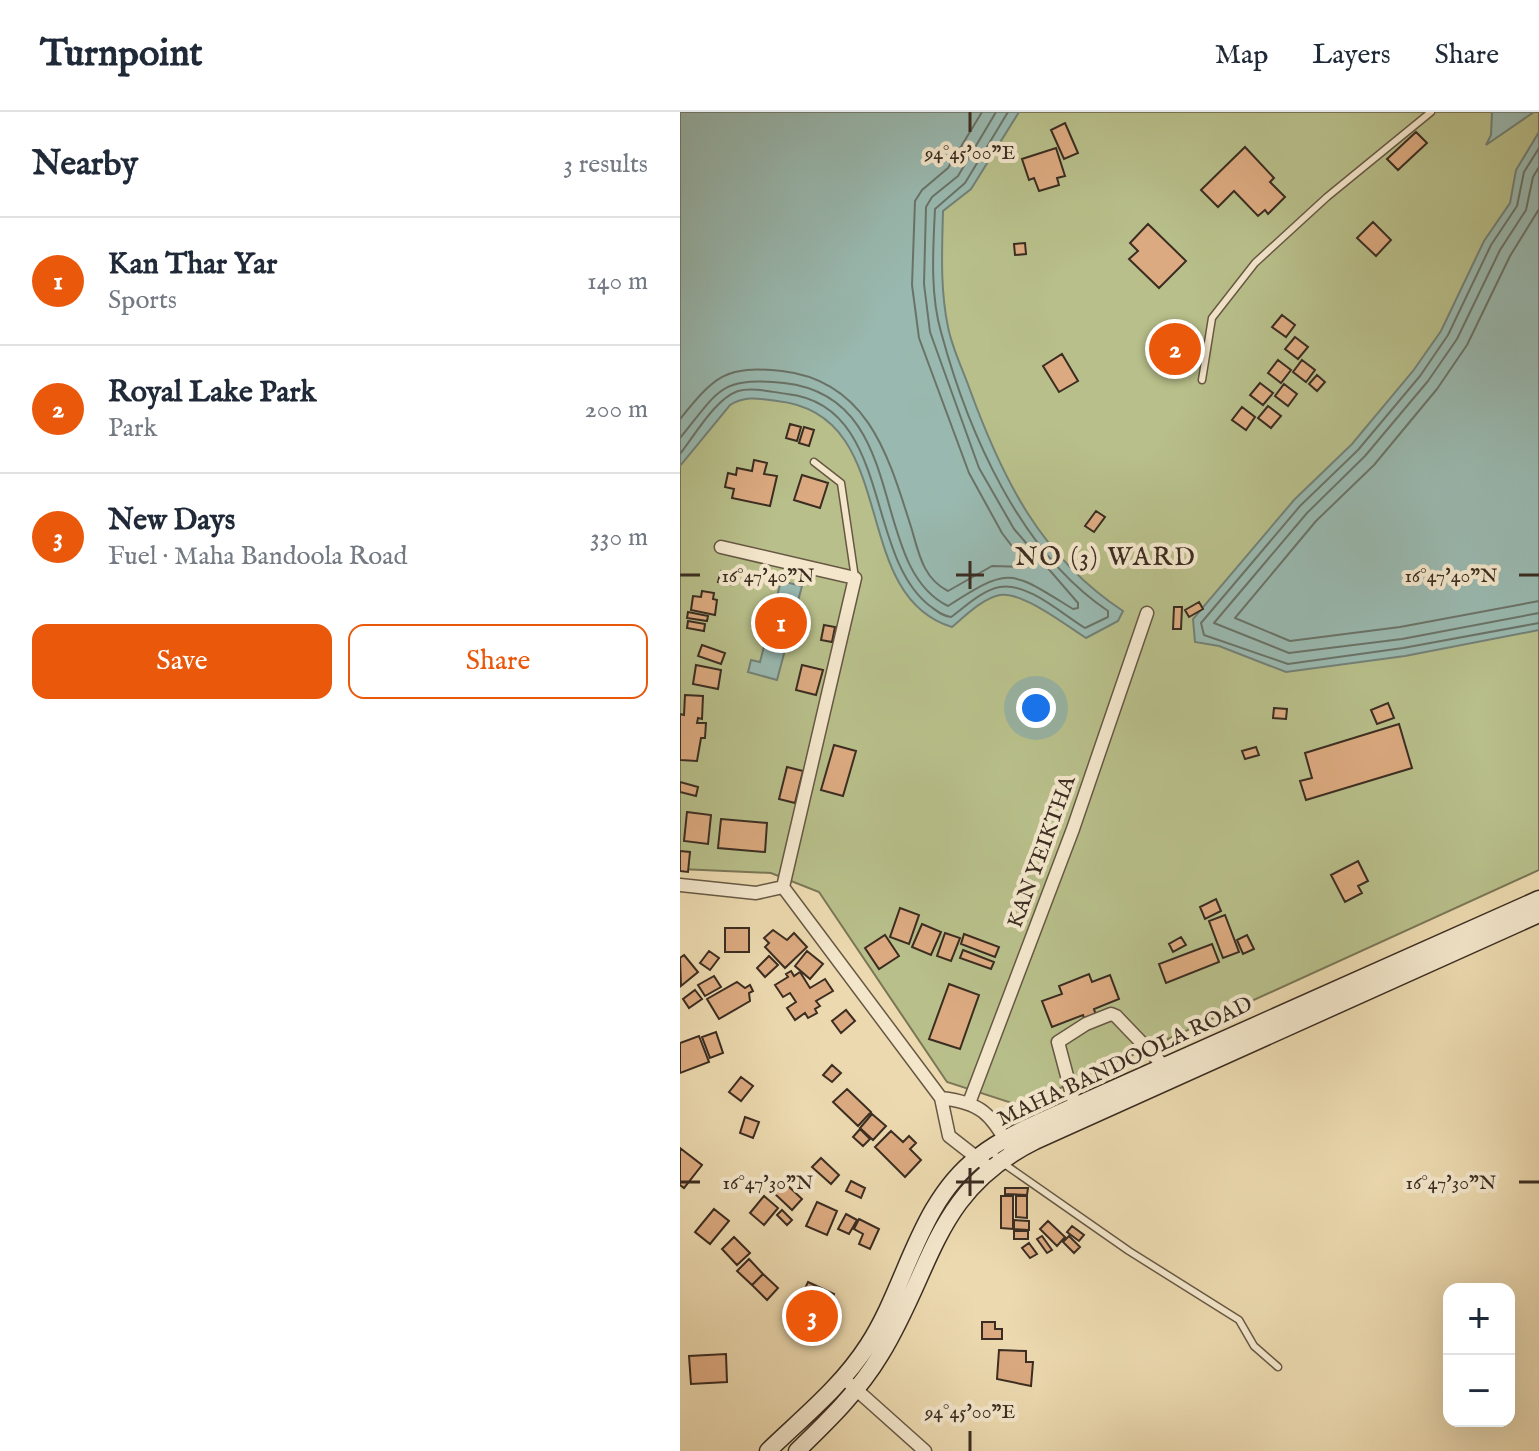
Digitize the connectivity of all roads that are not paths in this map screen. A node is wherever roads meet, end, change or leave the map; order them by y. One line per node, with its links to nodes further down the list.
1 (1431, 112): 2 (lane)
2 (1202, 380)
3 (814, 462): 5 (lane)
4 (721, 547): 5 (street)
5 (855, 578): 8 (street)
6 (1147, 613): 13 (street, KAN YEIKTHA)
7 (680, 885): 8 (street)
8 (783, 887): 12 (street)
9 (1539, 899): 11 (main road, MAHA BANDOOLA ROAD)
10 (1539, 914): 15 (main road, MAHA BANDOOLA ROAD)
11 (1164, 1066): 14 (main road, MAHA BANDOOLA ROAD); 14 (street)
12 (941, 1098): 13 (street); 15 (street)
13 (969, 1103): 15 (street)
14 (1075, 1106): 15 (main road, MAHA BANDOOLA ROAD)
15 (996, 1154): 16 (lane); 17 (main road, MAHA BANDOOLA ROAD)
16 (1278, 1367)
17 (851, 1384): 18 (main road, MAHA BANDOOLA ROAD); 19 (main road, MAHA BANDOOLA ROAD); 20 (street)
18 (768, 1451)
19 (797, 1451)
20 (925, 1451)

